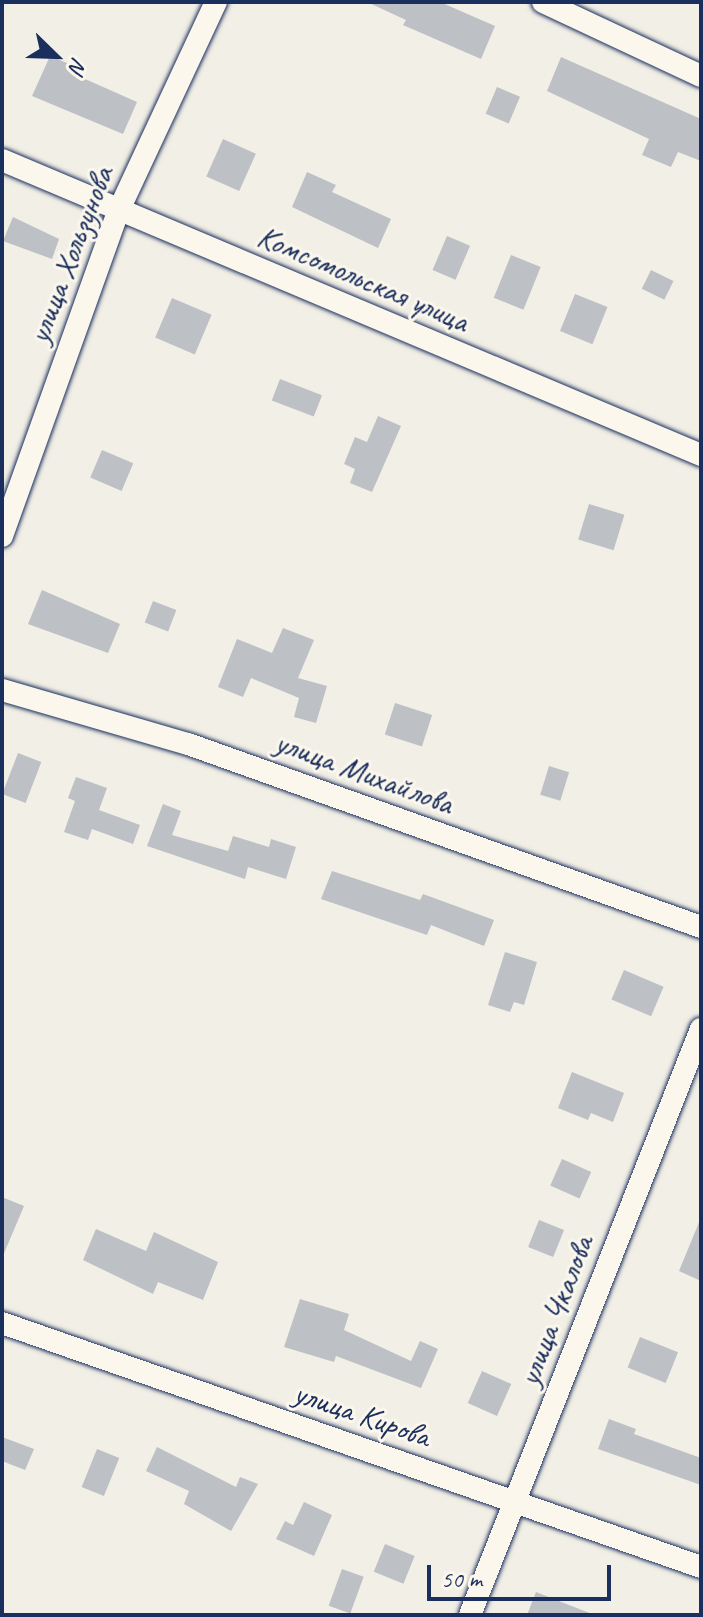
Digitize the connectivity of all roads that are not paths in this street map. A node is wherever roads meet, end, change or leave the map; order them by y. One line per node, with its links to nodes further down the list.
1 (216, 2): 5 (street, улица Хользунова)
2 (543, 2): 3 (street)
3 (701, 76)
4 (2, 160): 5 (street, Комсомольская улица)
5 (118, 212): 6 (street, Комсомольская улица); 7 (street, улица Хользунова)
6 (701, 455)
7 (2, 536)
8 (2, 690): 9 (street, улица Михайлова)
9 (701, 927)
10 (701, 1029): 12 (street, улица Чкалова)
11 (2, 1323): 12 (street, улица Кирова)
12 (515, 1503): 13 (street, улица Кирова); 14 (street, улица Чкалова)
13 (701, 1567)
14 (470, 1615)

